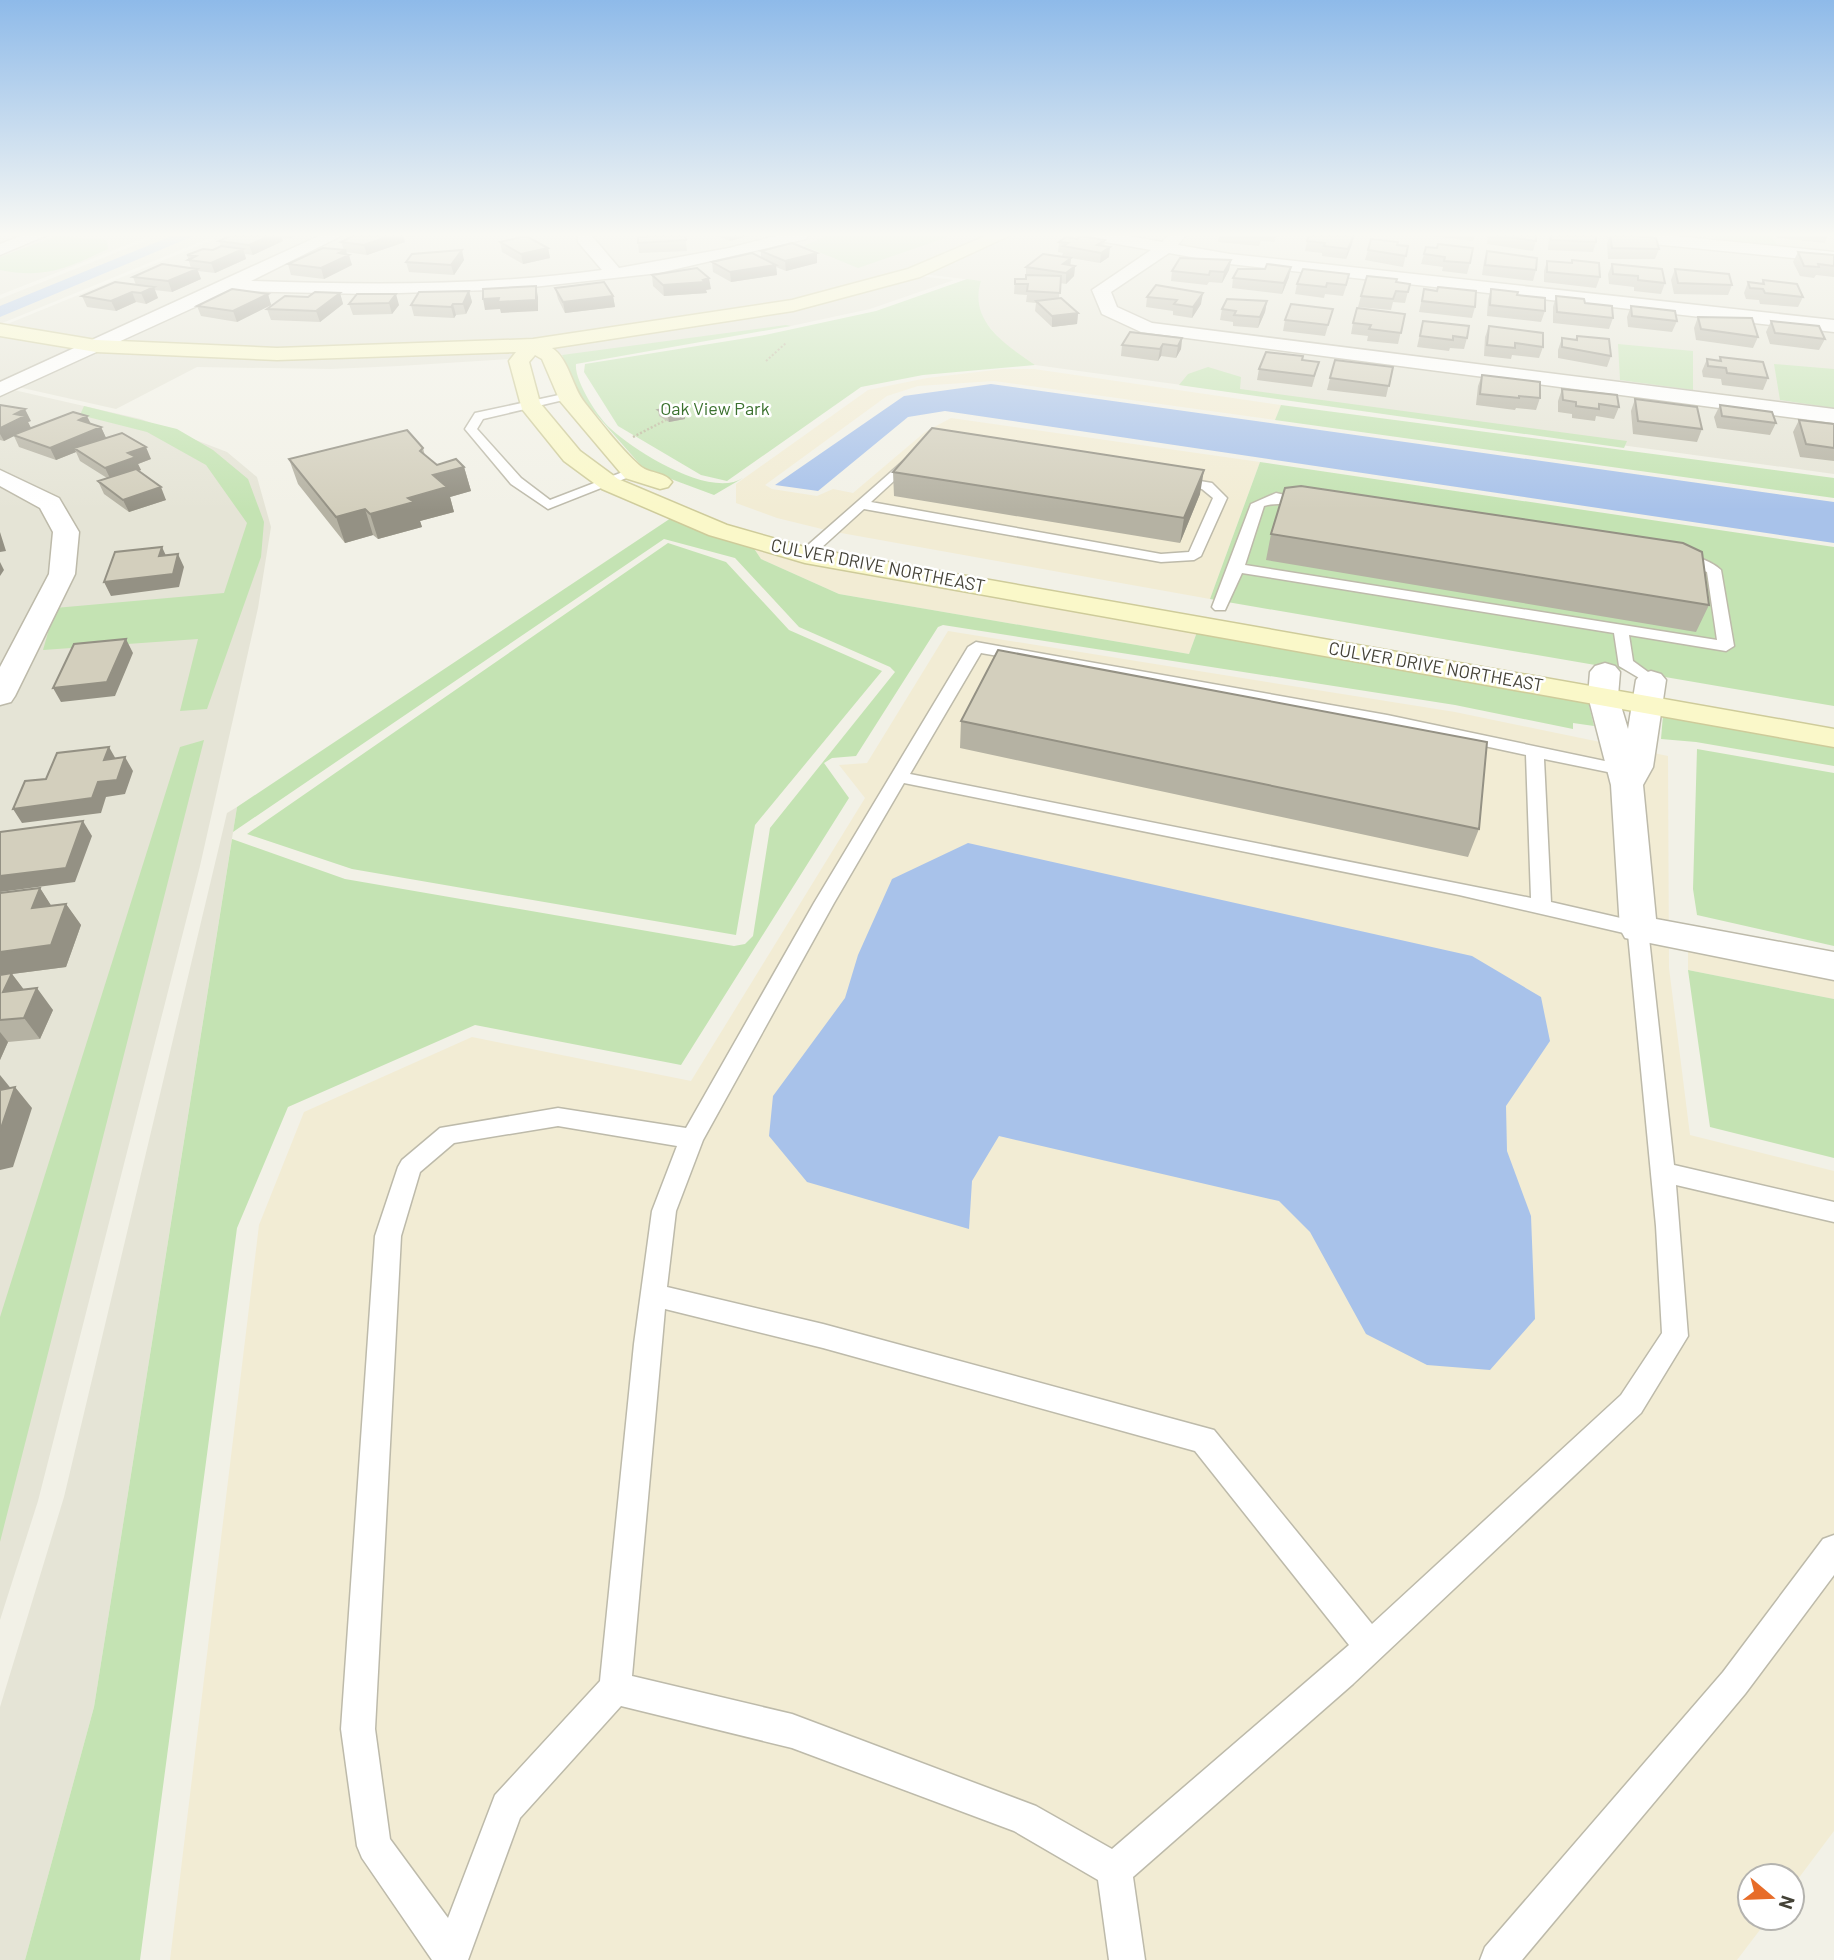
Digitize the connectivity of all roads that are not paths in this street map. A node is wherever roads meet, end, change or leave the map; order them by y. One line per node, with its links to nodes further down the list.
1 (137, 326): 6 (street)
2 (653, 326): 5 (street)
3 (1145, 326): 10 (street)
4 (0, 330): 6 (street)
5 (533, 345): 6 (street); 8 (street); 9 (street, CULVER DRIVE NORTHEAST)
6 (96, 346): 7 (street)
7 (0, 390)
8 (568, 396): 9 (lane); 12 (street)
9 (530, 404): 15 (street, CULVER DRIVE NORTHEAST); 15 (lane)
10 (1834, 416)
11 (925, 446): 17 (lane)
12 (633, 473): 15 (lane); 16 (street)
13 (0, 477): 27 (street)
14 (1158, 477): 17 (lane)
15 (610, 484): 20 (street, CULVER DRIVE NORTHEAST)
16 (695, 495)
17 (860, 504): 20 (lane)
18 (1322, 504): 22 (lane)
19 (757, 518): 20 (street, CULVER DRIVE NORTHEAST)
20 (814, 545): 23 (street, CULVER DRIVE NORTHEAST); 25 (street, CULVER DRIVE NORTHEAST)
21 (1656, 555): 24 (lane)
22 (1237, 568): 23 (lane); 24 (lane)
23 (1220, 607): 25 (street, CULVER DRIVE NORTHEAST)
24 (1621, 630): 25 (lane)
25 (1611, 677): 26 (street, CULVER DRIVE NORTHEAST); 32 (street)
26 (1648, 692): 28 (street, CULVER DRIVE NORTHEAST); 29 (street, CULVER DRIVE NORTHEAST); 32 (street)
27 (0, 696)
28 (1834, 713)
29 (1834, 738)
30 (1535, 751): 31 (lane); 32 (lane); 33 (lane)
31 (899, 776): 33 (lane); 36 (lane)
32 (1628, 776): 34 (street)
33 (1541, 906): 34 (lane)
34 (1637, 929): 35 (street); 37 (lane)
35 (1834, 967)
36 (692, 1139): 39 (lane); 44 (lane)
37 (1662, 1172): 38 (lane); 41 (lane)
38 (1834, 1212)
39 (653, 1295): 41 (lane); 42 (lane)
40 (1834, 1550): 46 (lane)
41 (1370, 1646): 43 (lane)
42 (615, 1688): 43 (lane); 44 (lane)
43 (1114, 1870): 45 (lane)
44 (451, 1957)
45 (1127, 1960)
46 (1498, 1960)

